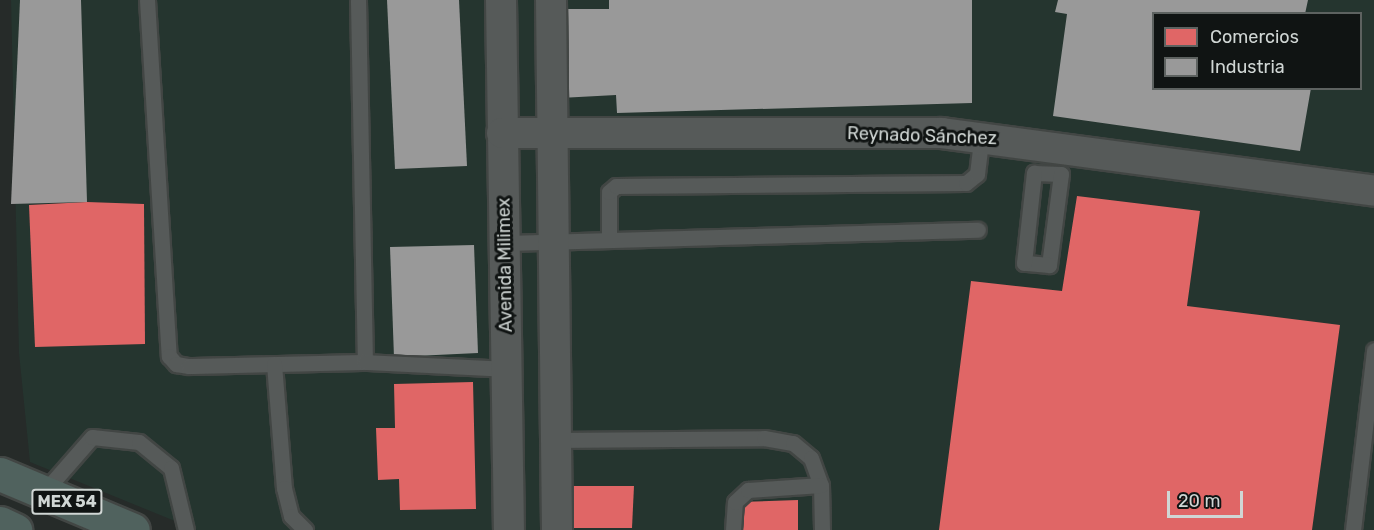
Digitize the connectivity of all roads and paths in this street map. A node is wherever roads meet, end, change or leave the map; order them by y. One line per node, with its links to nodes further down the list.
1 (147, 0): 16 (lane)
2 (358, 0): 15 (lane)
3 (501, 0): 6 (street, Avenida Milimex)
4 (551, 0): 5 (street)
5 (553, 131): 6 (street, Reynado Sánchez); 7 (street, Reynado Sánchez); 12 (street)
6 (502, 133): 13 (street, Avenida Milimex)
7 (982, 136): 8 (street, Reynado Sánchez); 11 (lane)
8 (1051, 160): 8 (lane); 9 (street, Reynado Sánchez)
9 (1374, 190)
10 (978, 230): 11 (lane)
11 (609, 239): 12 (lane)
12 (554, 240): 13 (lane); 18 (street)
13 (505, 243): 17 (street, Avenida Milimex)
14 (1374, 350): 32 (lane)
15 (365, 362): 16 (lane); 17 (lane)
16 (274, 364): 27 (lane)
17 (507, 369): 28 (street, Avenida Milimex)
18 (555, 440): 21 (lane); 29 (street)
19 (0, 459): 22 (highway)
20 (0, 474): 22 (highway, MEX 54)
21 (821, 485): 30 (lane); 31 (lane)
22 (37, 490): 25 (highway, MEX 54); 26 (lane)
23 (0, 523): 24 (highway, MEX 54)
24 (15, 530)
25 (133, 530)
26 (186, 530)
27 (305, 530)
28 (509, 530)
29 (556, 530)
30 (733, 530)
31 (822, 530)
32 (1353, 530)

